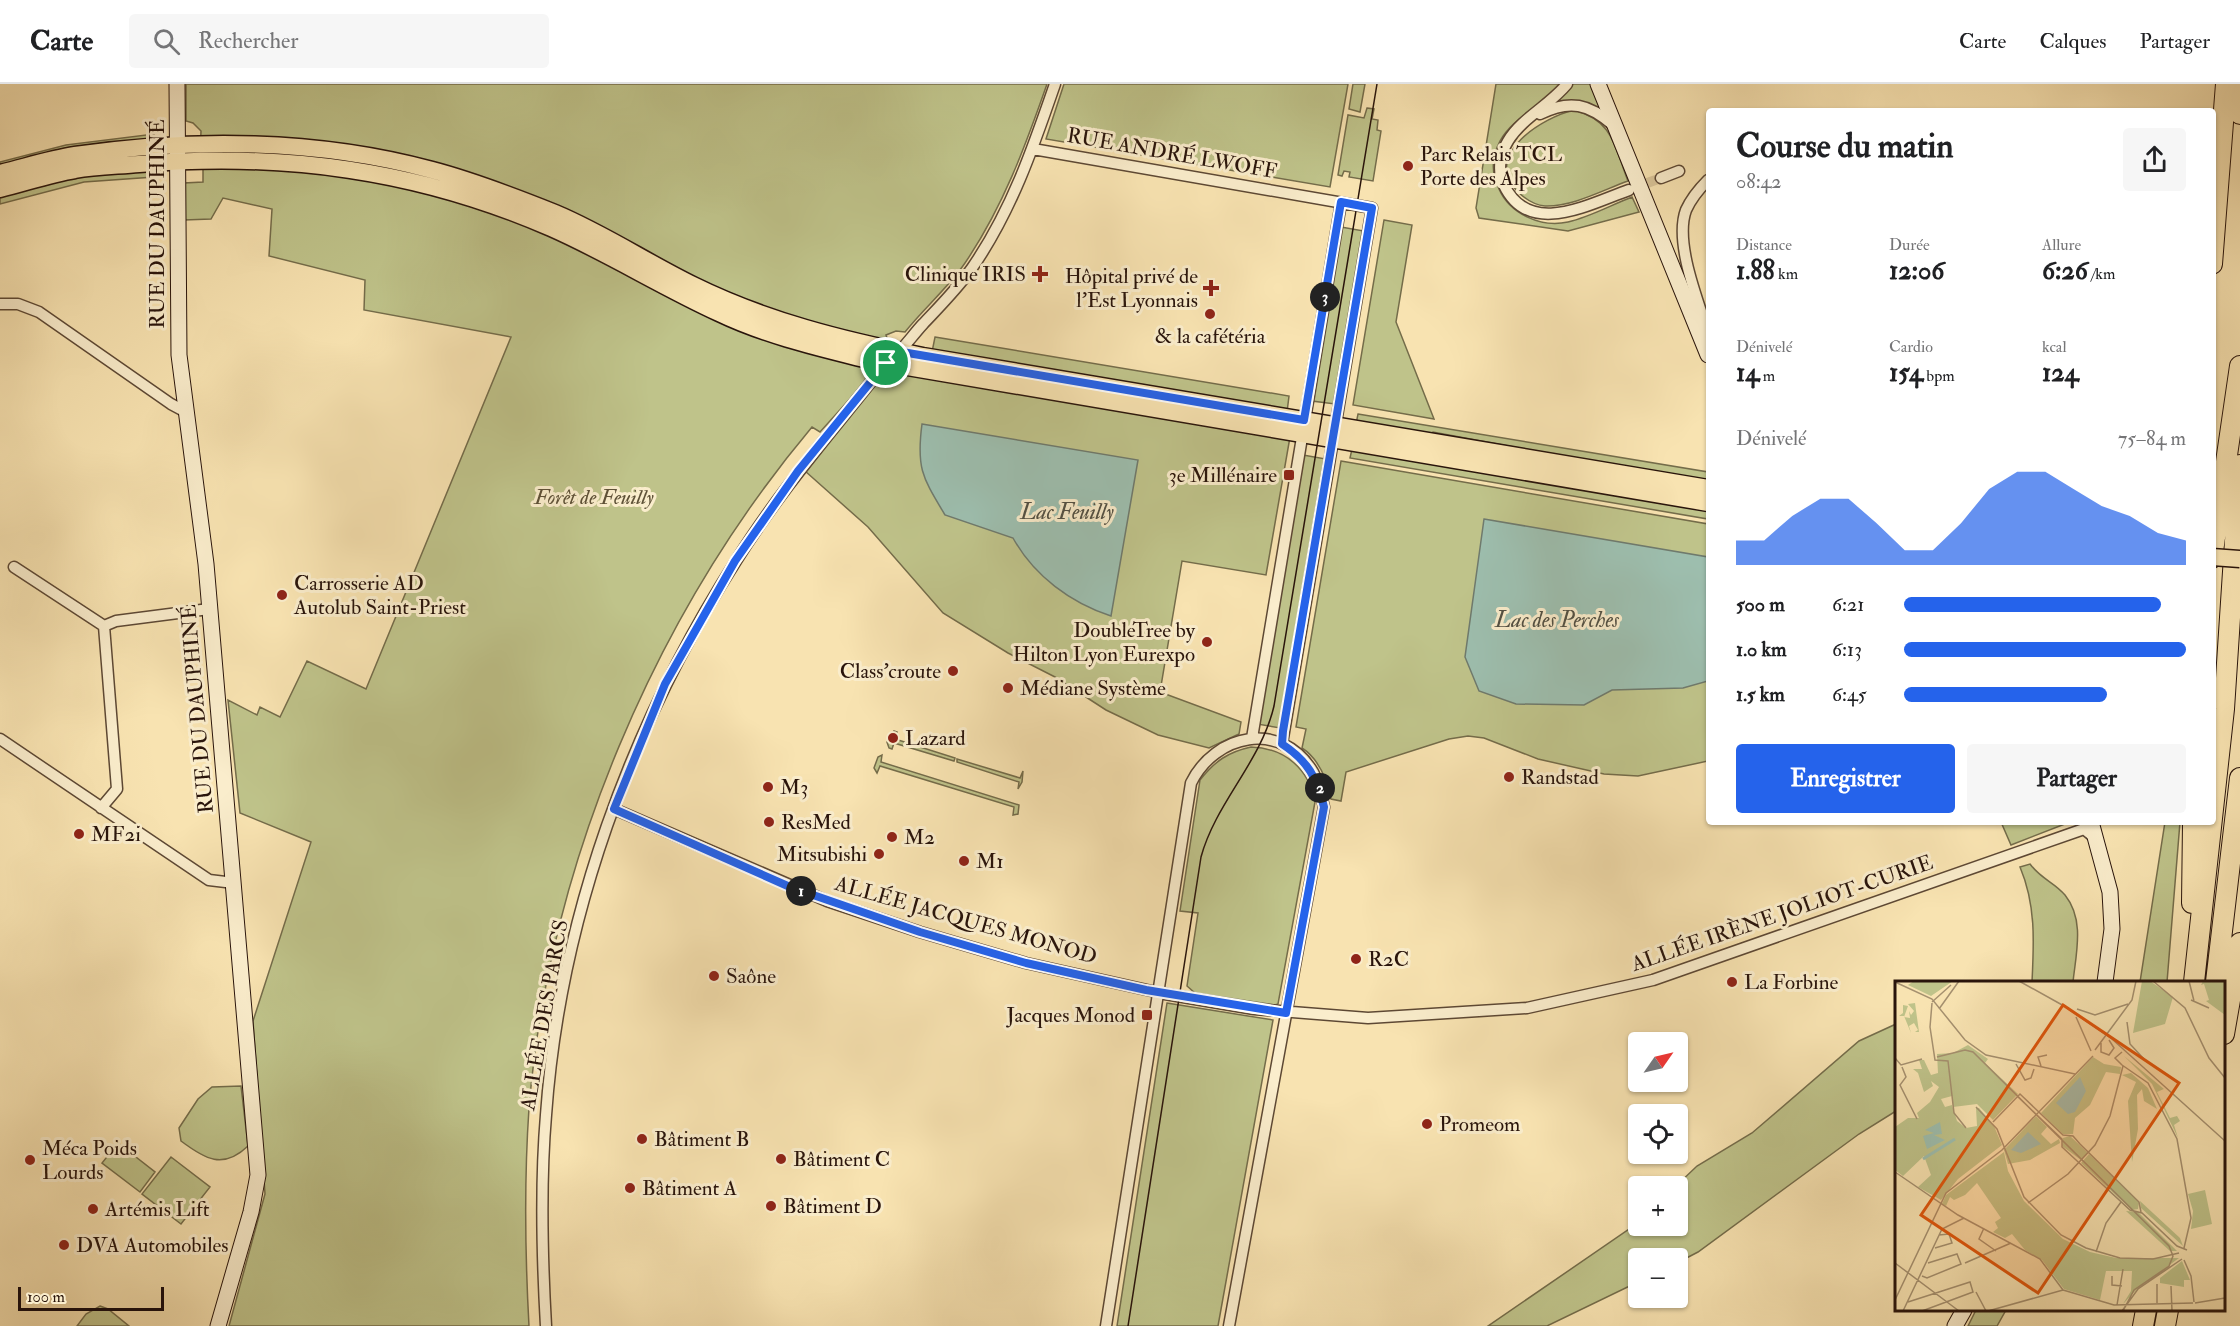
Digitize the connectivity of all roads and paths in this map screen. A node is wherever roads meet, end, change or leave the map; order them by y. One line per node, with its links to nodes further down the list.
1 (177, 84): 12 (street, RUE DU DAUPHINÉ)
2 (1054, 84): 11 (street, RUE ANDRÉ LWOFF)
3 (1568, 84): 9 (street)
4 (1598, 84): 10 (street)
5 (1606, 84): 23 (street)
6 (2226, 84): 20 (highway)
7 (2239, 84): 8 (highway)
8 (2240, 114)
9 (1529, 120): 10 (street); 18 (street)
10 (1618, 129): 24 (street)
11 (1033, 149): 19 (street, RUE ANDRÉ LWOFF); 25 (street)
12 (177, 154): 14 (main road); 17 (main road); 25 (main road); 26 (main road); 28 (street, RUE DU DAUPHINÉ)
13 (1679, 171): 15 (street)
14 (0, 173)
15 (1661, 178)
16 (1706, 183): 22 (street)
17 (0, 189)
18 (1629, 190)
19 (1341, 202): 29 (street); 30 (street, RUE ANDRÉ LWOFF)
20 (2216, 213)
21 (0, 304): 28 (street)
22 (1706, 325)
23 (1706, 327)
24 (1706, 349)
25 (902, 352): 26 (street, ALLÉE DES PARCS); 29 (main road)
26 (886, 363): 29 (main road); 46 (street, ALLÉE DES PARCS)
27 (2240, 366): 34 (highway)
28 (186, 412): 38 (street, RUE DU DAUPHINÉ)
29 (1302, 428): 30 (main road); 40 (street)
30 (1334, 433): 32 (main road); 33 (main road); 42 (street)
31 (2240, 465): 43 (highway)
32 (1706, 488)
33 (1706, 503)
34 (2216, 531)
35 (2216, 558): 36 (main road, bridge)
36 (2240, 559)
37 (14, 567): 39 (street)
38 (209, 609): 39 (street); 52 (street, RUE DU DAUPHINÉ)
39 (104, 626): 45 (street)
40 (1252, 738): 42 (street); 58 (street)
41 (0, 739): 45 (street)
42 (1282, 744): 59 (street)
43 (2216, 777)
44 (2240, 778): 57 (highway)
45 (101, 808): 52 (street)
46 (614, 809): 58 (street, ALLÉE JACQUES MONOD); 65 (street, ALLÉE DES PARCS)
47 (2082, 825): 59 (street, ALLÉE IRÈNE JOLIOT-CURIE)
48 (2085, 825): 54 (street)
49 (2086, 825): 54 (street)
50 (2193, 825): 56 (highway)
51 (2210, 825): 55 (highway)
52 (234, 883): 64 (street, RUE DU DAUPHINÉ)
53 (2240, 943): 60 (highway)
54 (2106, 975)
55 (2192, 981)
56 (2192, 981)
57 (2216, 981)
58 (1157, 992): 59 (street, ALLÉE JACQUES MONOD); 66 (street)
59 (1286, 1013): 67 (street)
60 (2225, 1023)
61 (1963, 1311): 68 (street)
62 (2146, 1311): 69 (highway)
63 (2168, 1311): 70 (highway)
64 (218, 1326)
65 (546, 1326)
66 (1106, 1326)
67 (1228, 1326)
68 (1955, 1326)
69 (2143, 1326)
70 (2165, 1326)

